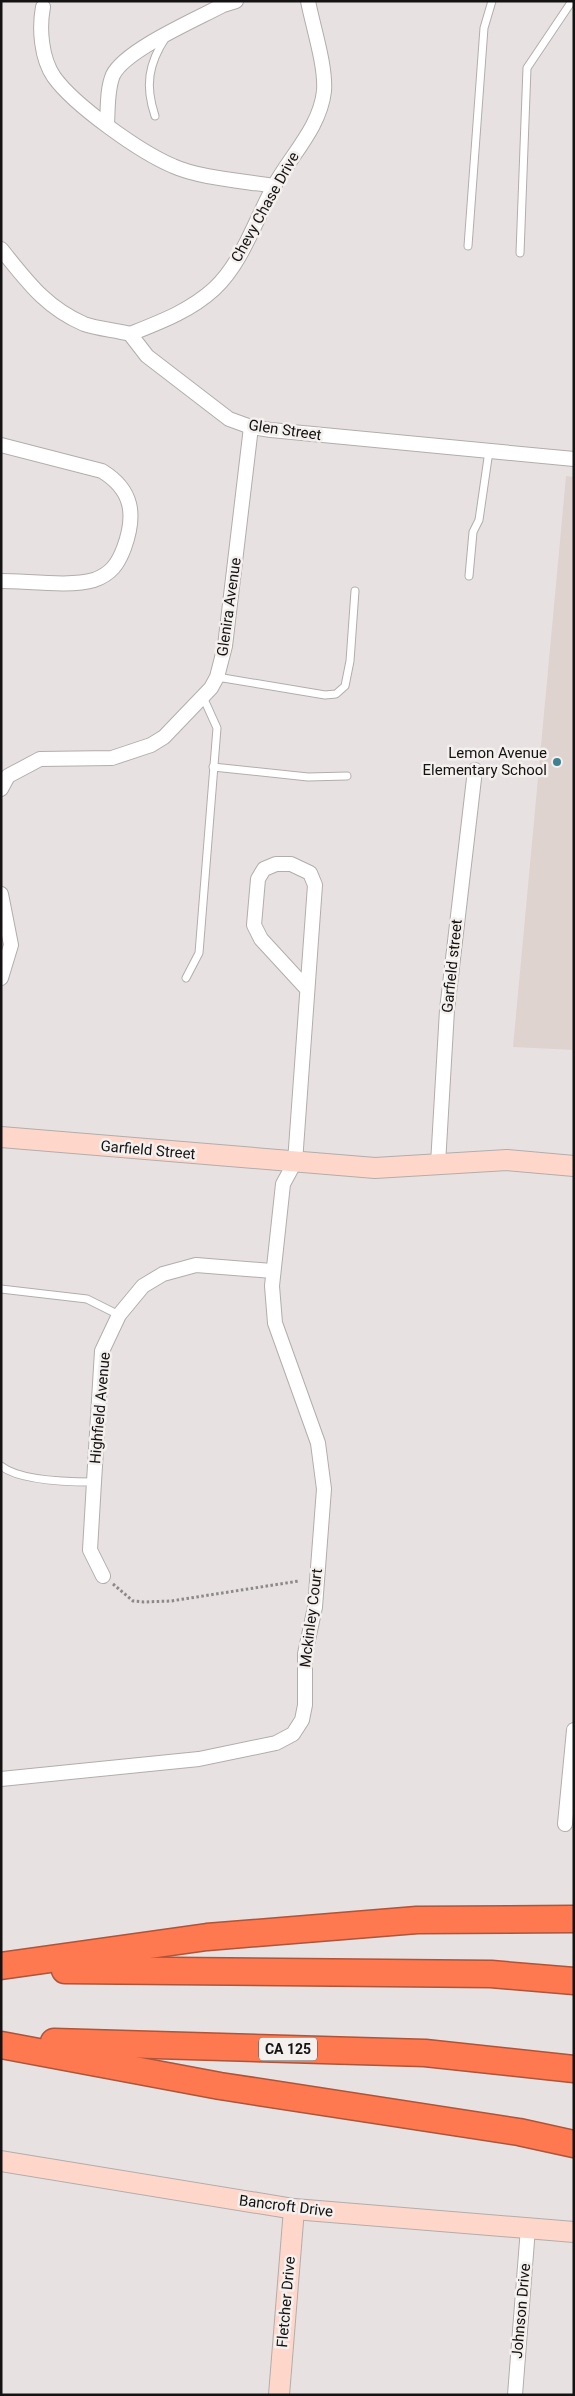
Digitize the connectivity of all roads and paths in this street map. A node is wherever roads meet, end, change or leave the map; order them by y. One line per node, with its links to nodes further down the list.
1 (236, 1): 6 (street)
2 (308, 1): 9 (street, Chevy Chase Drive)
3 (492, 1): 10 (lane)
4 (572, 1): 12 (lane)
5 (44, 7): 8 (street)
6 (168, 35): 7 (lane); 8 (street)
7 (155, 116)
8 (107, 124): 9 (street)
9 (274, 186): 13 (street, Chevy Chase Drive)
10 (468, 246)
11 (1, 249): 13 (street)
12 (520, 253)
13 (130, 334): 14 (street, Glen Street)
14 (250, 427): 16 (street, Glen Street); 21 (street, Glenira Avenue)
15 (1, 445): 19 (street)
16 (489, 451): 17 (street, Glen Street); 18 (lane)
17 (574, 459)
18 (469, 576)
19 (1, 581)
20 (355, 590): 21 (lane)
21 (217, 678): 22 (street, Glenira Avenue)
22 (202, 697): 23 (lane); 26 (street, Glenira Avenue)
23 (214, 767): 25 (lane); 29 (lane)
24 (475, 770): 33 (street, Garfield street)
25 (347, 776)
26 (1, 790)
27 (1, 894): 28 (street)
28 (1, 978)
29 (186, 978)
30 (308, 989): 30 (street); 32 (street)
31 (1, 1137): 32 (street, Garfield Street)
32 (295, 1162): 33 (street, Garfield Street); 35 (street)
33 (438, 1164): 34 (street, Garfield Street)
34 (574, 1166)
35 (272, 1271): 37 (street, Highfield Avenue); 43 (street, Mckinley Court)
36 (1, 1289): 37 (lane)
37 (119, 1316): 39 (street, Highfield Avenue)
38 (1, 1466): 39 (lane)
39 (94, 1482): 40 (street, Highfield Avenue)
40 (103, 1576): 41 (path)
41 (299, 1580)
42 (574, 1730): 44 (street)
43 (1, 1779)
44 (566, 1824)
45 (574, 1919): 46 (highway)
46 (1, 1968): 47 (highway)
47 (574, 1981)
48 (1, 2040): 50 (highway, CA 125)
49 (1, 2045): 51 (highway)
50 (574, 2069)
51 (574, 2144)
52 (1, 2161): 53 (street, Bancroft Drive)
53 (294, 2209): 54 (street, Bancroft Drive); 56 (street, Fletcher Drive)
54 (528, 2228): 55 (street, Bancroft Drive); 57 (street, Johnson Drive)
55 (574, 2232)
56 (279, 2395)
57 (515, 2395)

